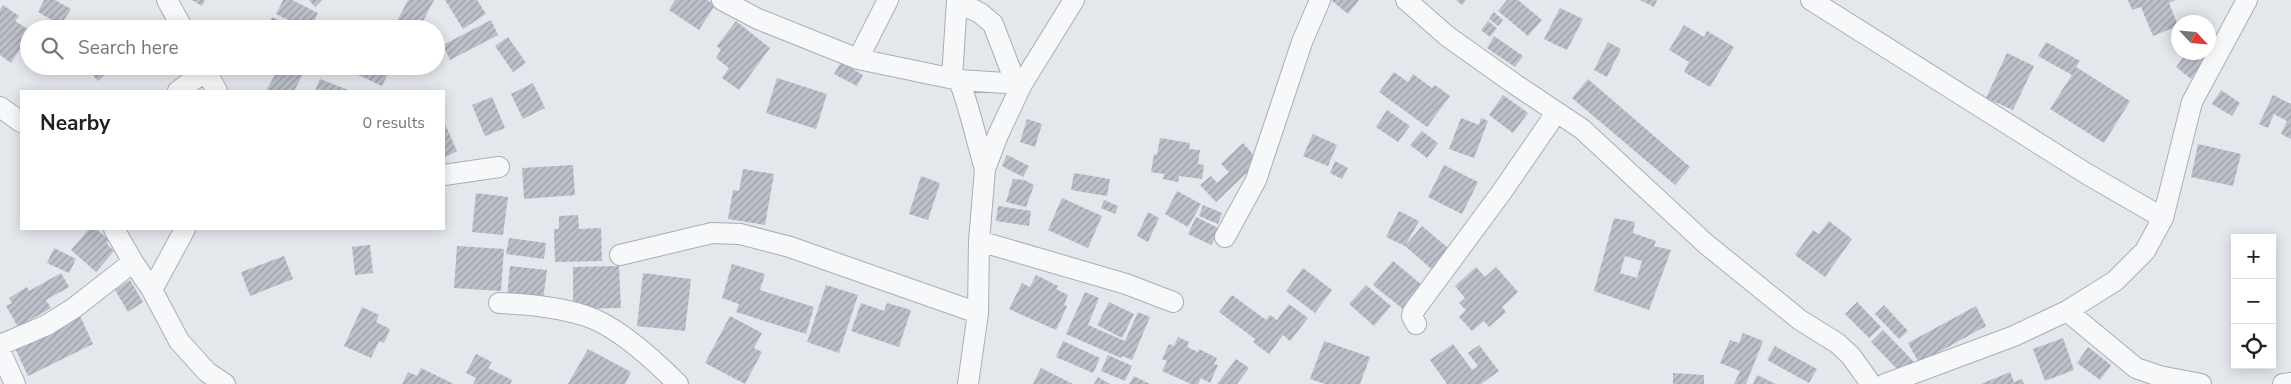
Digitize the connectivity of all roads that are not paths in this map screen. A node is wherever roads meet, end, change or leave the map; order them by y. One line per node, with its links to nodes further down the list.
1 (168, 0): 10 (street)
2 (722, 0): 11 (street)
3 (888, 0): 11 (street)
4 (1074, 0): 15 (street)
5 (1320, 0): 27 (street)
6 (1406, 0): 19 (street)
7 (1811, 0): 24 (street)
8 (2247, 0): 24 (street)
9 (958, 1): 14 (street); 15 (street)
10 (178, 20)
11 (858, 58): 14 (street)
12 (197, 75): 16 (street)
13 (208, 75): 17 (street)
14 (956, 79): 15 (street); 22 (street)
15 (1019, 84): 22 (street)
16 (179, 90)
17 (216, 90)
18 (0, 107): 20 (street)
19 (1556, 113): 36 (street); 44 (street)
20 (20, 121)
21 (499, 167): 23 (street)
22 (985, 169): 28 (street)
23 (445, 175)
24 (2163, 218): 34 (street)
25 (115, 230): 30 (street)
26 (184, 230): 31 (street)
27 (1225, 237)
28 (979, 241): 32 (street); 35 (street)
29 (620, 255): 35 (street)
30 (133, 262): 31 (street); 37 (street)
31 (152, 290): 41 (street)
32 (1173, 302)
33 (499, 303): 42 (street)
34 (2067, 311): 45 (street); 46 (street)
35 (978, 313): 43 (street)
36 (1416, 324)
37 (0, 345)
38 (0, 351): 40 (street)
39 (2291, 383): 47 (street)
40 (15, 384)
41 (225, 384)
42 (678, 384)
43 (968, 384)
44 (1871, 384)
45 (1885, 384)
46 (2201, 384)
47 (2283, 384)

